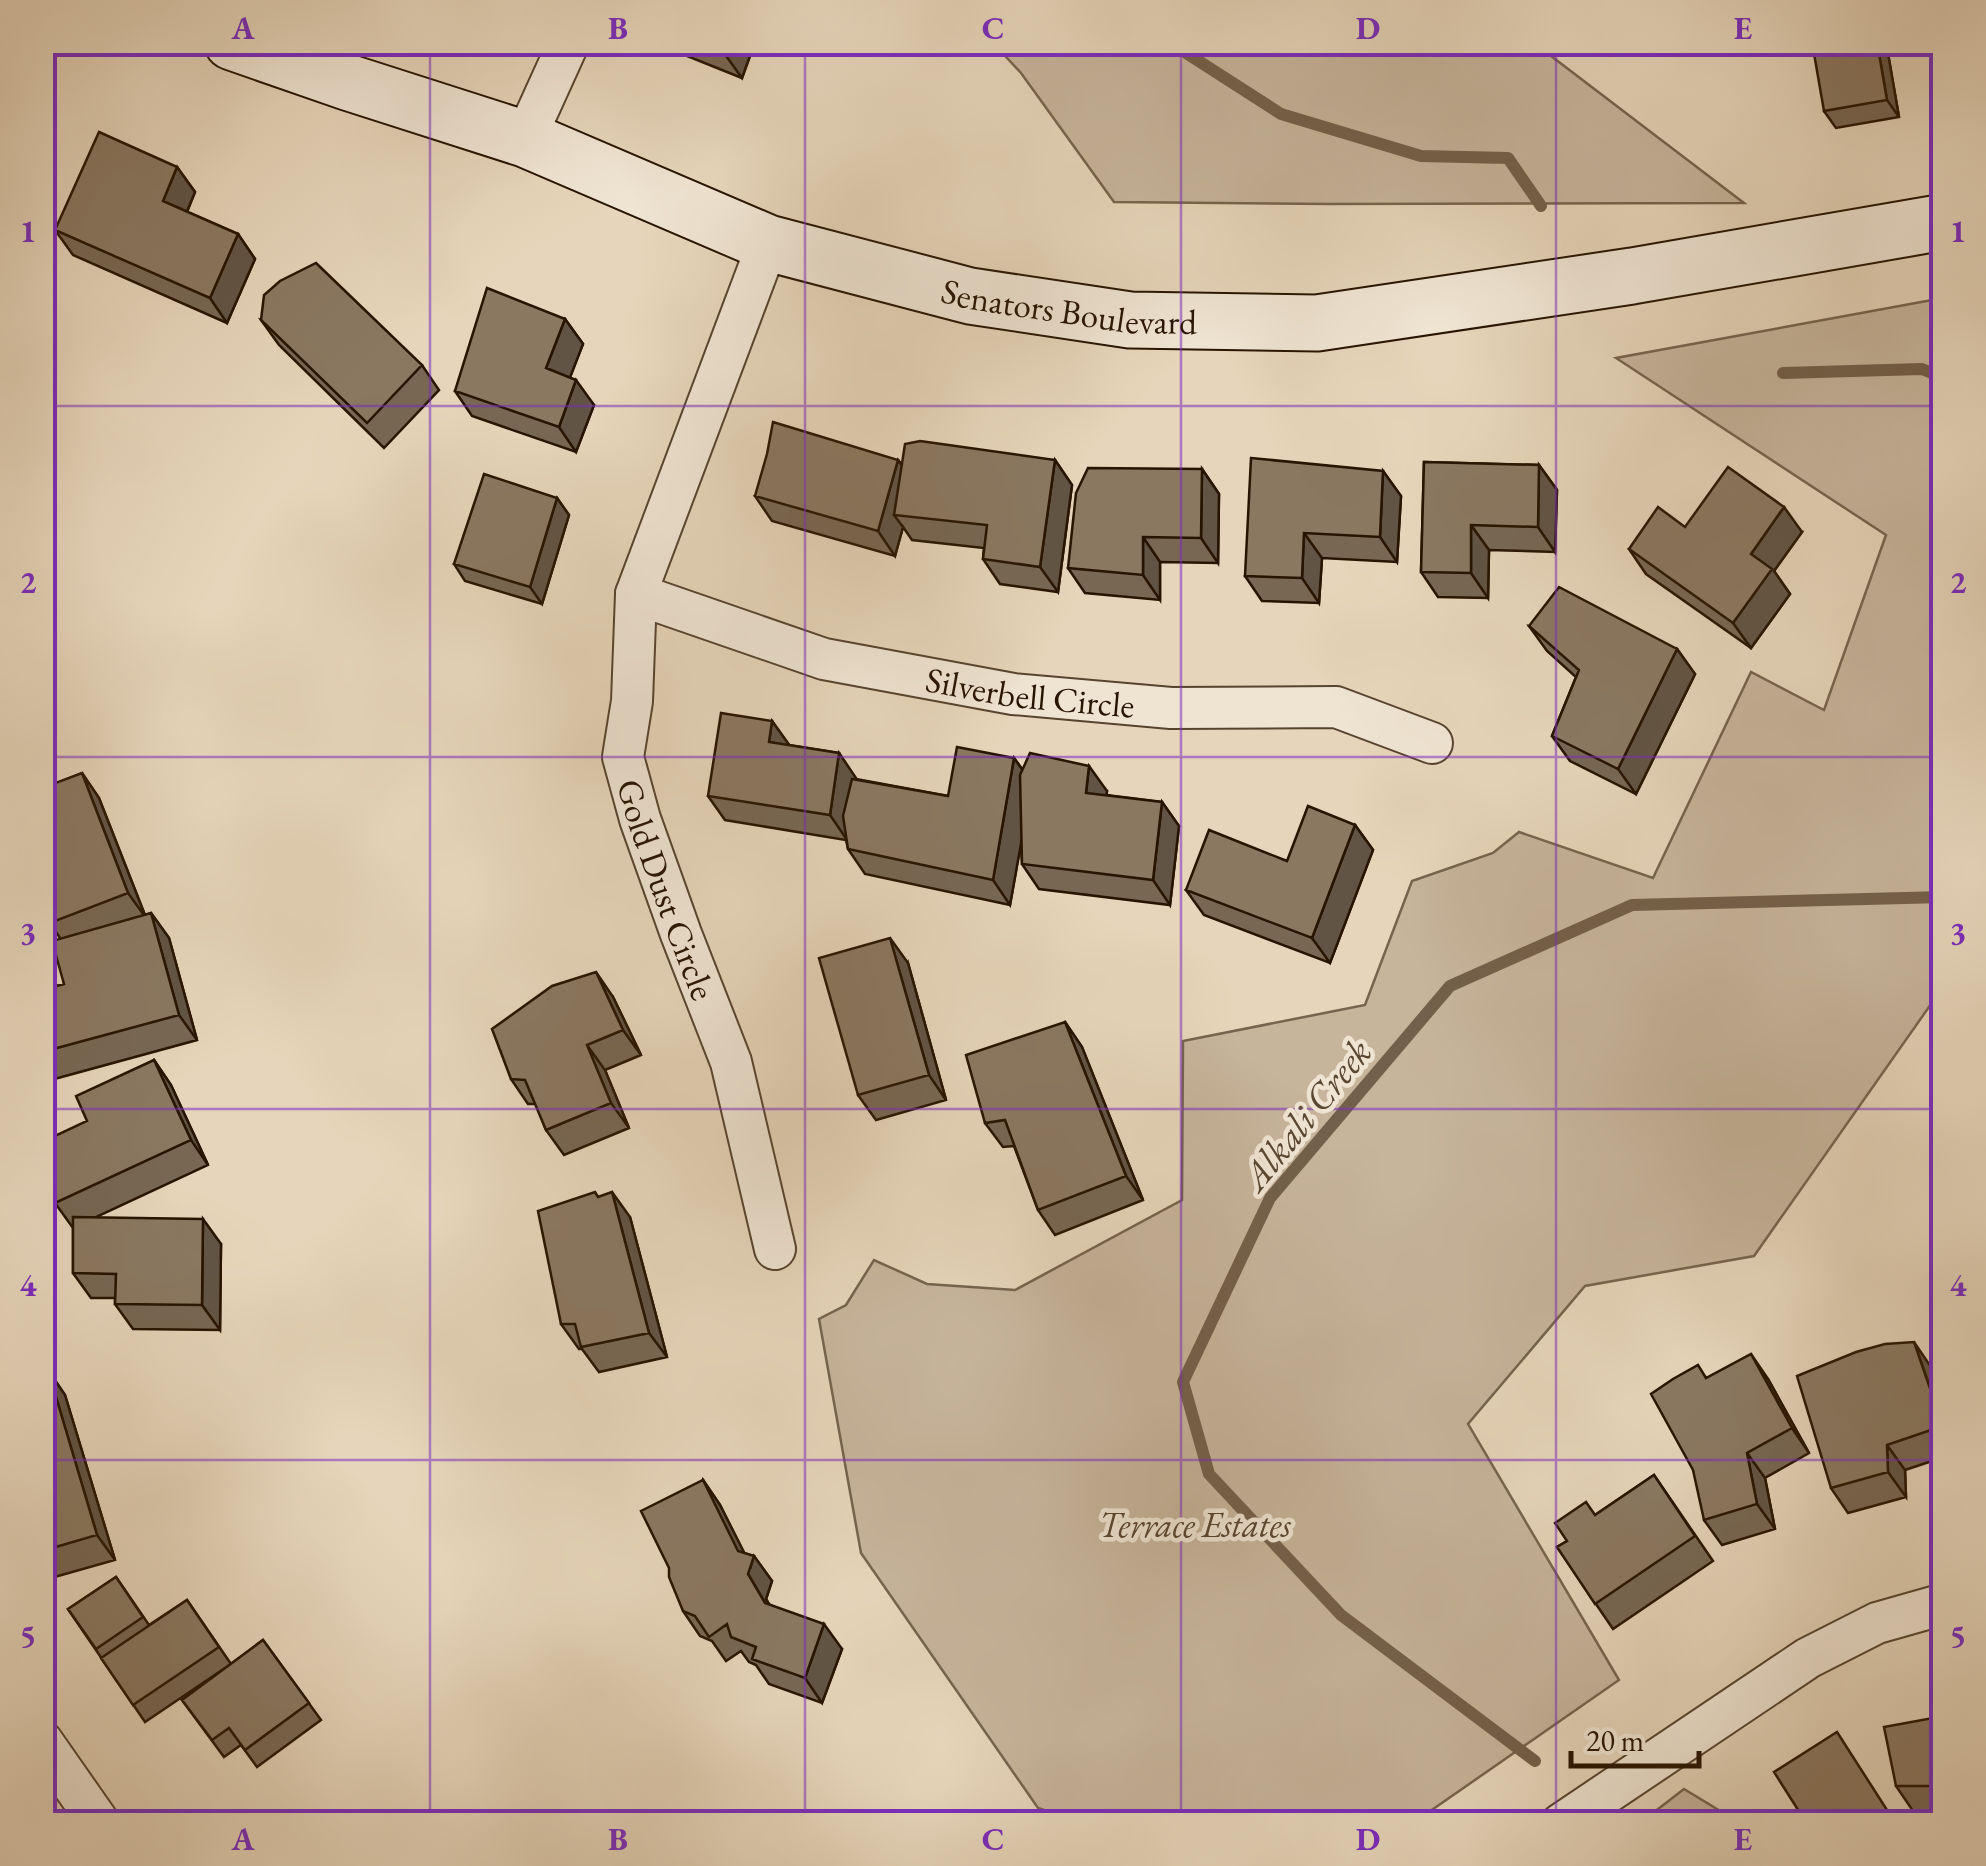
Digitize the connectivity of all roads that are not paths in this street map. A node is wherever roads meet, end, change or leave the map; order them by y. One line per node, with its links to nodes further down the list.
1 (232, 42): 3 (street, Senators Boulevard)
2 (570, 42): 3 (street)
3 (526, 139): 5 (street, Senators Boulevard)
4 (1944, 222): 5 (street, Senators Boulevard)
5 (768, 243): 6 (street, Gold Dust Circle)
6 (636, 594): 7 (street, Silverbell Circle); 8 (street, Gold Dust Circle)
7 (1432, 742)
8 (775, 1249)
9 (1944, 1604): 12 (street)
10 (42, 1740): 11 (street)
11 (100, 1824)
12 (1561, 1824)

